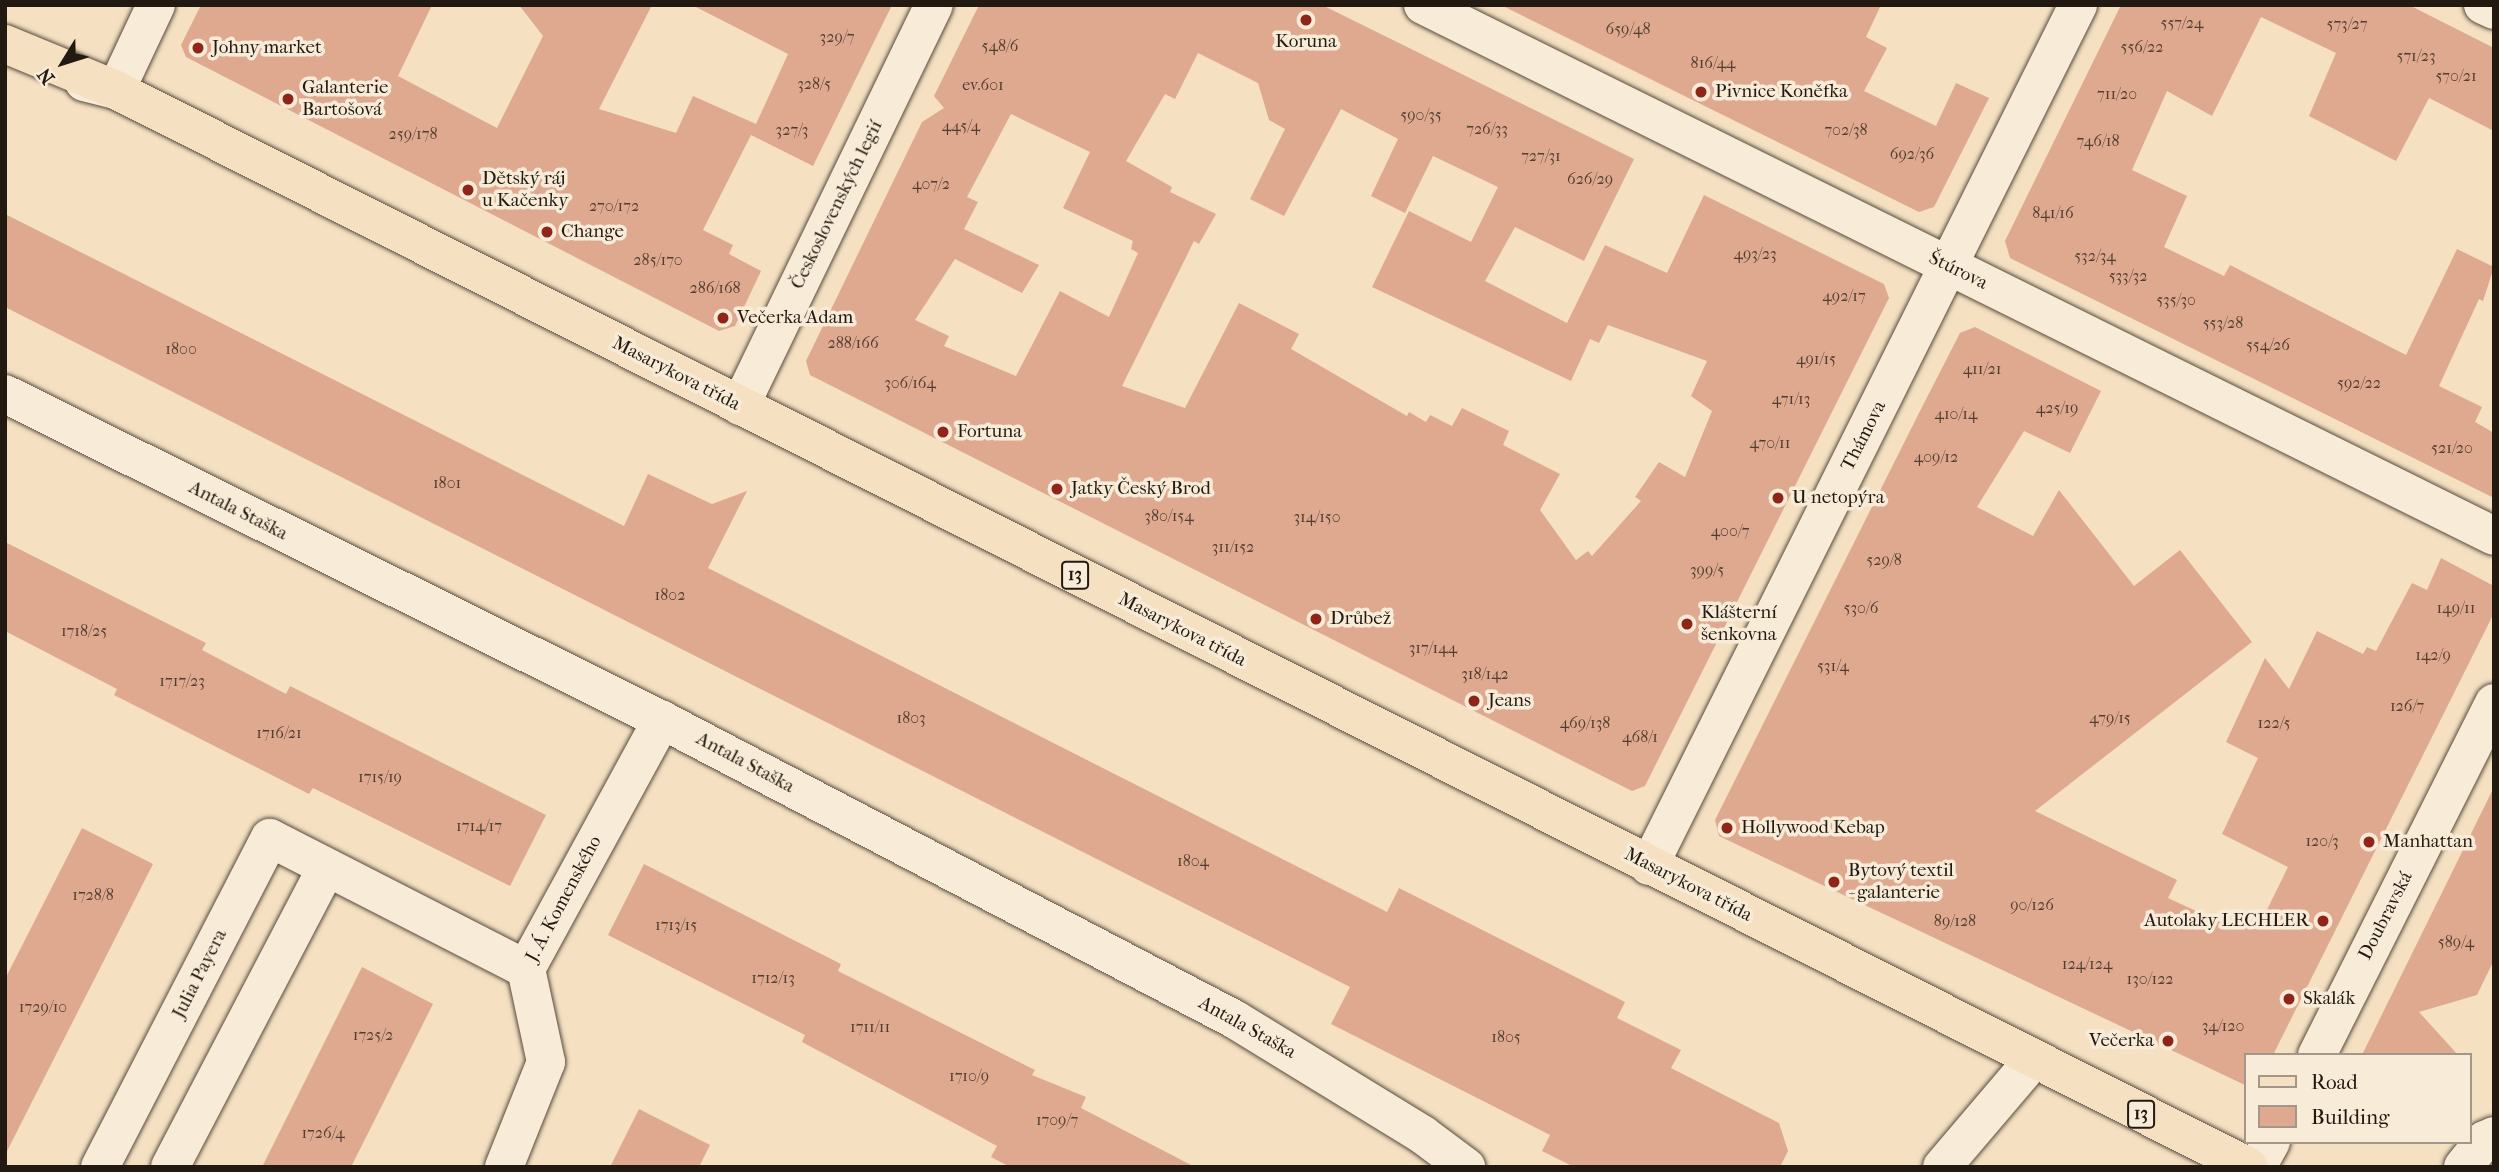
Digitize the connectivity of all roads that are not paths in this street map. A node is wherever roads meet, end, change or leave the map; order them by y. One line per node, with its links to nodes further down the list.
1 (156, 5): 10 (street)
2 (934, 5): 13 (street, Československých legií)
3 (1423, 5): 11 (street, Štúrova)
4 (2078, 5): 11 (street, Thámova)
5 (2483, 5): 6 (street)
6 (2494, 10)
7 (5, 19): 10 (main road, Masarykova třída / 13)
8 (5, 44): 10 (main road, Masarykova třída / 13)
9 (5, 63): 10 (street)
10 (116, 90): 13 (main road, Masarykova třída / 13)
11 (1949, 267): 14 (street, Štúrova); 17 (street, Thámova)
12 (5, 394): 16 (street, Antala Staška)
13 (740, 406): 17 (main road, Masarykova třída / 13)
14 (2494, 536)
15 (2494, 703): 20 (street, Doubravská)
16 (662, 720): 19 (street, J. Á. Komenského); 27 (street, Antala Staška)
17 (1649, 866): 21 (main road, Masarykova třída / 13)
18 (326, 868): 19 (street, Julia Payera); 24 (street, Julia Payera); 25 (street)
19 (526, 969): 26 (street, J. Á. Komenského)
20 (2318, 1053)
21 (2033, 1060): 28 (street); 29 (main road, Masarykova třída / 13)
22 (2494, 1136): 31 (street)
23 (2269, 1144): 30 (street)
24 (100, 1167)
25 (170, 1167)
26 (504, 1167)
27 (1466, 1167)
28 (1942, 1167)
29 (2249, 1167)
30 (2257, 1167)
31 (2463, 1167)

